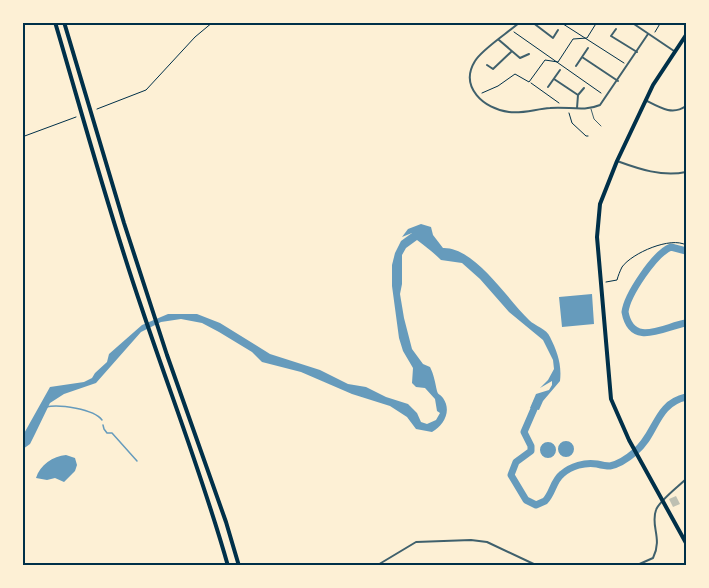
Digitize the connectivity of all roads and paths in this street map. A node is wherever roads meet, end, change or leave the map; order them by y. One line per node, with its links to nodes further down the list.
1 (55, 22): 55 (highway)
2 (63, 22): 56 (highway)
3 (213, 22): 39 (path)
4 (520, 22): 17 (street)
5 (532, 22): 11 (street)
6 (560, 22): 16 (path)
7 (597, 22): 16 (path)
8 (631, 22): 14 (street)
9 (661, 22): 13 (path)
10 (616, 29): 20 (street)
11 (558, 30)
12 (514, 32): 24 (path)
13 (655, 32)
14 (648, 34): 20 (street); 21 (street)
15 (687, 35): 21 (highway)
16 (587, 38): 24 (path); 25 (path)
17 (499, 40): 19 (street); 41 (street)
18 (588, 48): 23 (street)
19 (511, 52): 22 (street); 26 (street)
20 (637, 52): 30 (street)
21 (675, 52): 37 (highway)
22 (529, 54)
23 (582, 57): 27 (street); 30 (street)
24 (558, 62): 31 (path); 36 (path)
25 (624, 63)
26 (487, 65)
27 (576, 66)
28 (560, 70): 29 (street)
29 (554, 79): 32 (street); 35 (street)
30 (618, 81): 36 (street)
31 (529, 82): 34 (path); 38 (path)
32 (548, 87)
33 (584, 88): 35 (street)
34 (480, 93)
35 (578, 95): 42 (street)
36 (606, 97): 43 (street)
37 (645, 100): 40 (street); 48 (highway)
38 (560, 103)
39 (110, 104)
40 (687, 106)
41 (569, 108): 42 (street); 46 (path)
42 (577, 108): 43 (street)
43 (591, 109): 45 (lane)
44 (61, 123): 47 (path)
45 (601, 126)
46 (588, 136)
47 (22, 137)
48 (617, 161): 49 (street); 51 (highway)
49 (687, 172)
50 (687, 245): 51 (path)
51 (600, 282): 53 (highway)
52 (687, 479): 53 (street)
53 (663, 502): 54 (highway); 59 (street)
54 (687, 543)
55 (228, 566)
56 (239, 566)
57 (376, 566): 58 (street)
58 (538, 566)
59 (635, 566)

